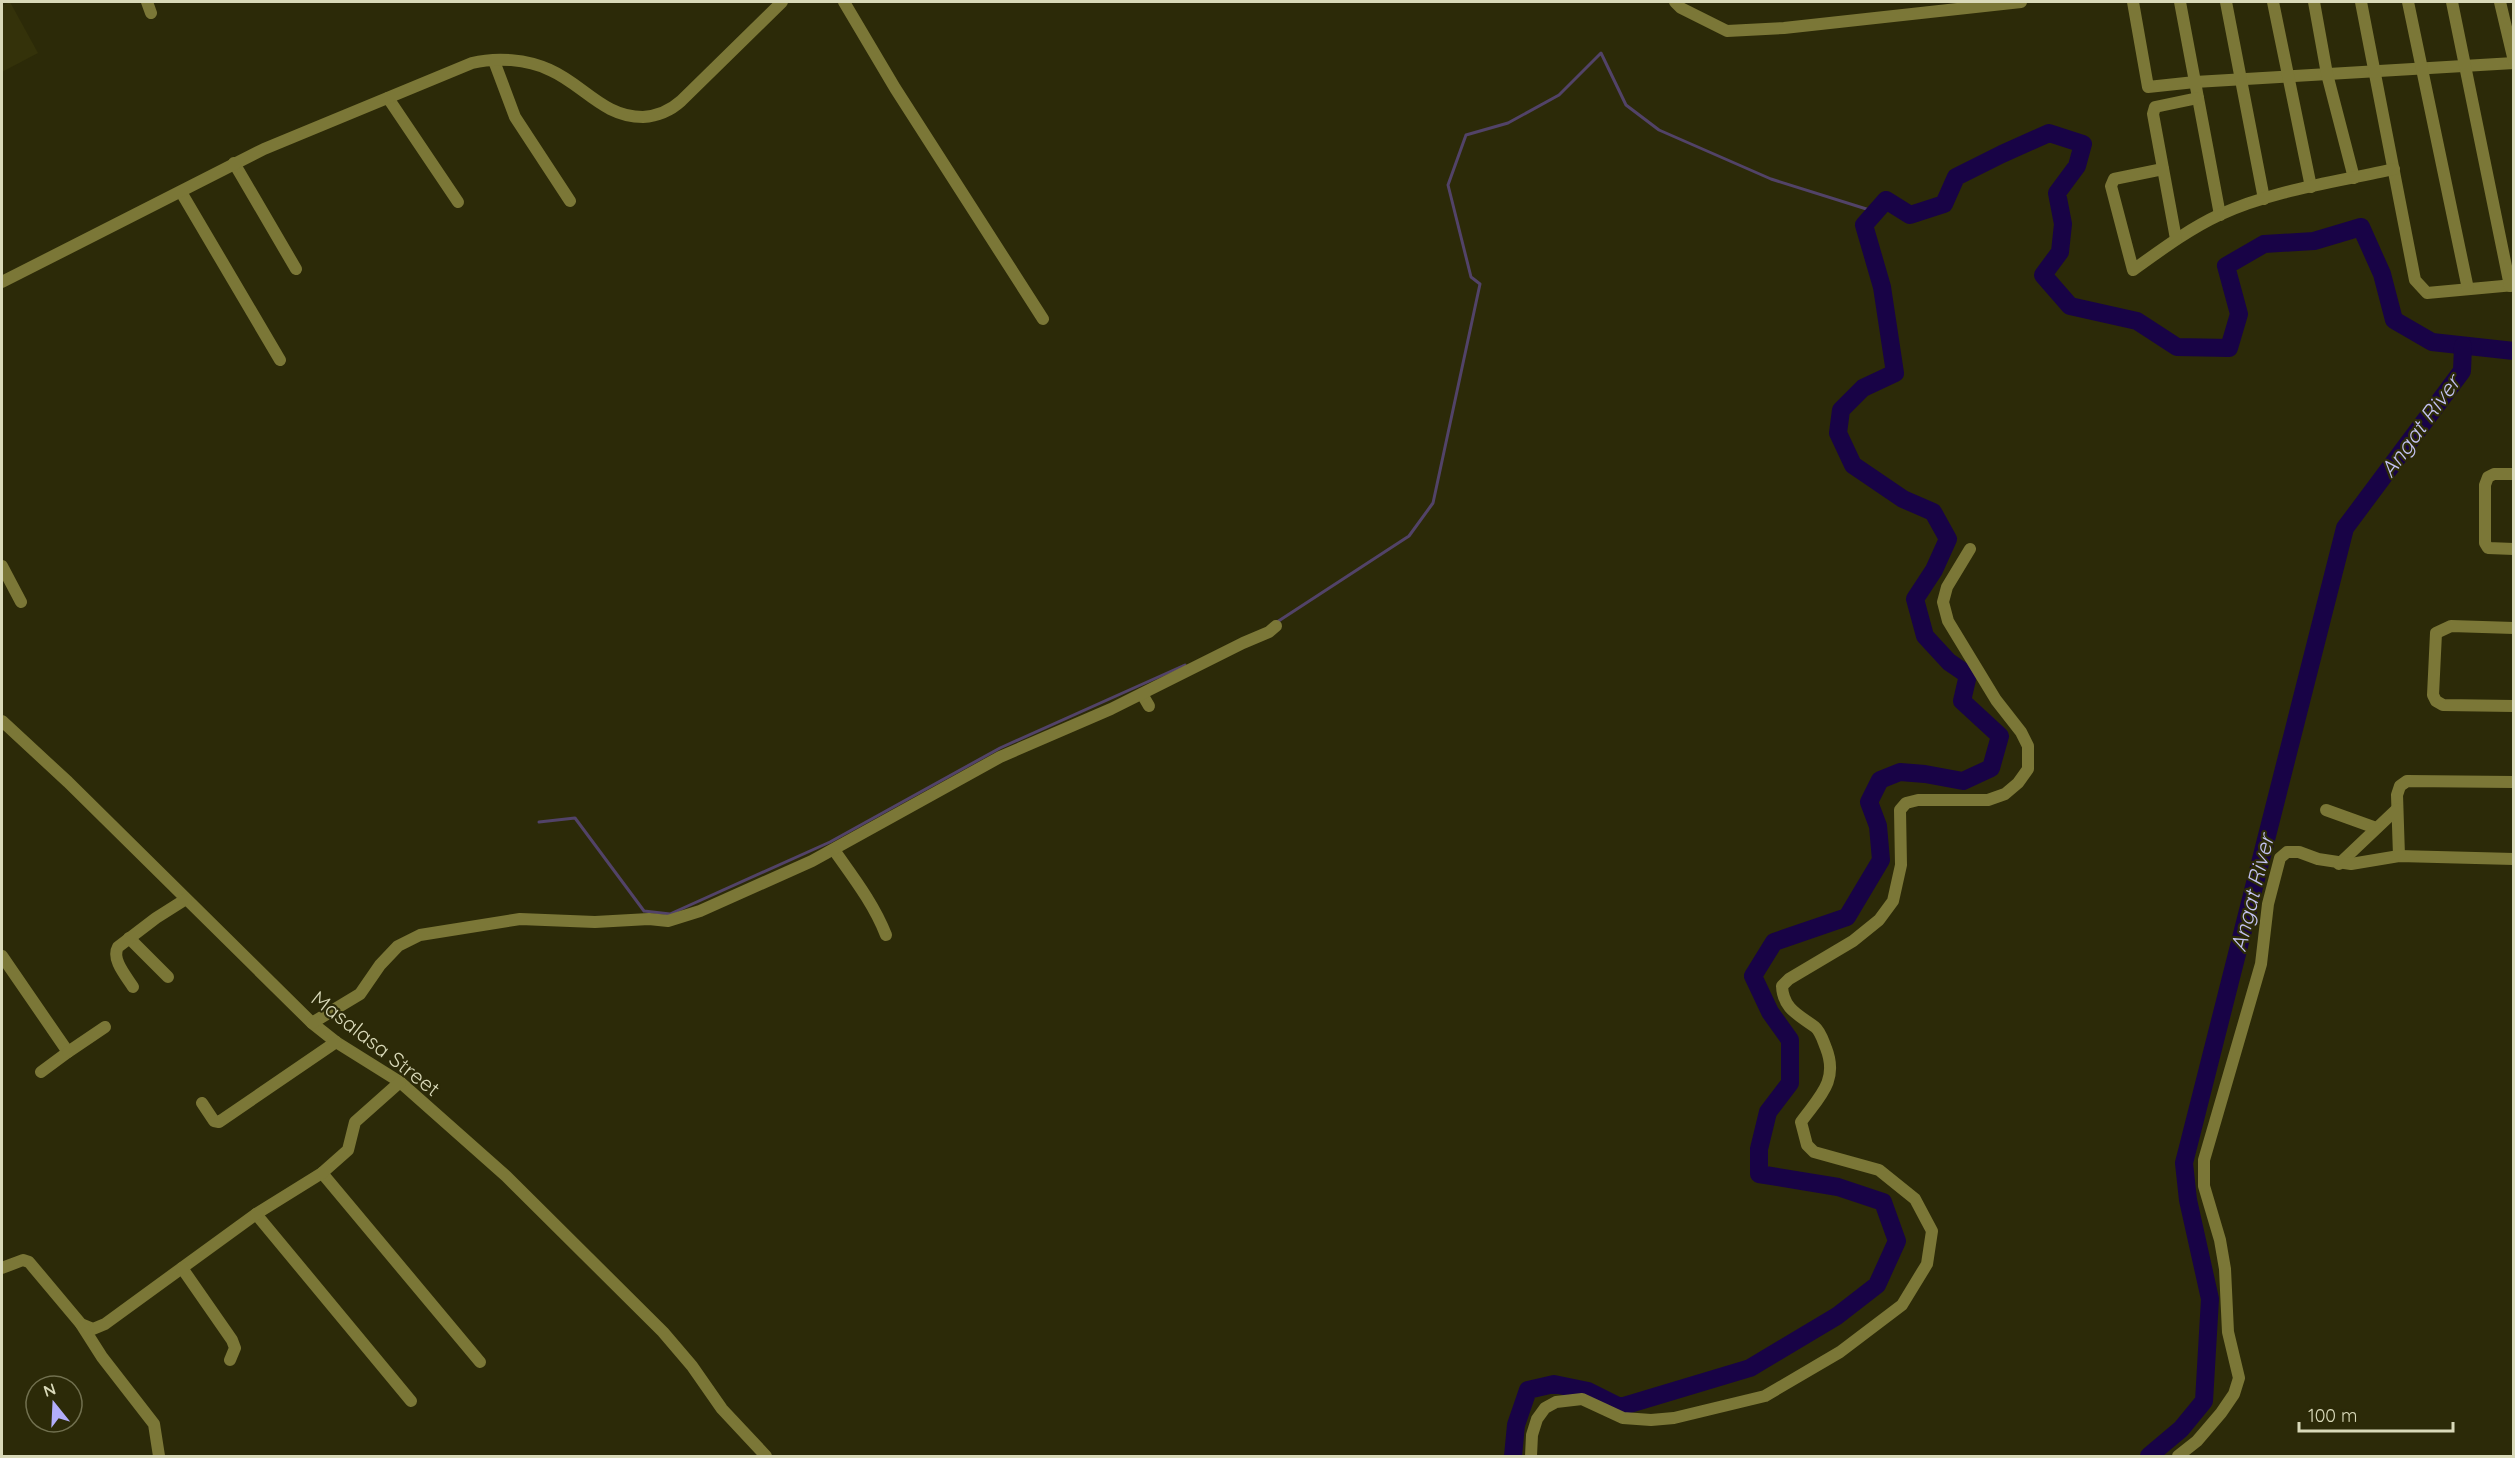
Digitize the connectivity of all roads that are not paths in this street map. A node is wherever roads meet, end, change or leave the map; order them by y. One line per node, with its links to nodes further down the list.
1 (782, 2): 14 (street)
2 (844, 2): 40 (street)
3 (1675, 2): 4 (street)
4 (2021, 2)
5 (2133, 2): 22 (street)
6 (2180, 2): 22 (street)
7 (2226, 2): 21 (street)
8 (2273, 2): 20 (street)
9 (2314, 2): 19 (street)
10 (2361, 2): 18 (street)
11 (2408, 2): 17 (street)
12 (2452, 2): 16 (street)
13 (2500, 2): 15 (street)
14 (494, 61): 23 (street); 32 (street)
15 (2514, 62): 16 (street)
16 (2465, 66): 17 (street); 38 (street)
17 (2422, 68): 18 (street); 39 (street)
18 (2375, 71): 19 (street); 26 (street)
19 (2327, 74): 20 (street); 28 (street)
20 (2288, 76): 21 (street); 29 (street)
21 (2240, 79): 22 (street); 31 (street)
22 (2195, 82): 24 (street)
23 (388, 98): 25 (street); 33 (street)
24 (2198, 98): 27 (street); 34 (street)
25 (234, 163): 30 (street); 36 (street)
26 (2394, 169): 28 (street); 39 (street)
27 (2163, 170): 35 (street); 35 (street)
28 (2354, 178): 29 (street)
29 (2311, 187): 31 (street)
30 (181, 192): 37 (street); 41 (street)
31 (2264, 199): 34 (street)
32 (570, 201)
33 (458, 202)
34 (2220, 215): 35 (street)
35 (2176, 239)
36 (296, 269)
37 (2, 282)
38 (2512, 286): 39 (street)
39 (2468, 289)
40 (1043, 319)
41 (280, 360)
42 (2514, 474): 44 (street)
43 (1970, 549): 84 (street)
44 (2514, 549)
45 (2, 566): 46 (street)
46 (21, 602)
47 (1276, 626): 49 (street)
48 (2514, 628): 51 (street)
49 (1142, 694): 50 (street); 57 (street)
50 (1149, 706)
51 (2514, 706)
52 (2, 721): 61 (street, Masalasa Street)
53 (2514, 782): 54 (street)
54 (2397, 809): 56 (street); 58 (street)
55 (2326, 810): 56 (street)
56 (2376, 828): 60 (street)
57 (834, 850): 62 (street); 67 (street)
58 (2398, 856): 59 (street); 60 (street)
59 (2514, 859)
60 (2339, 864): 85 (street)
61 (186, 899): 63 (street); 67 (street, Masalasa Street)
62 (886, 935)
63 (129, 938): 65 (street); 66 (street)
64 (2, 956): 70 (street)
65 (168, 977)
66 (133, 987)
67 (312, 1023): 69 (street, Masalasa Street)
68 (105, 1027): 70 (street)
69 (336, 1042): 72 (street, Masalasa Street); 73 (street)
70 (68, 1052): 71 (street)
71 (41, 1072)
72 (399, 1082): 74 (street); 83 (street, Masalasa Street)
73 (202, 1103)
74 (322, 1173): 75 (street); 80 (street)
75 (256, 1214): 77 (street); 81 (street)
76 (2, 1268): 78 (street)
77 (182, 1268): 78 (street); 79 (street)
78 (81, 1324): 82 (street)
79 (230, 1360)
80 (480, 1362)
81 (411, 1401)
82 (159, 1456)
83 (766, 1456)
84 (1531, 1456)
85 (2178, 1456)

